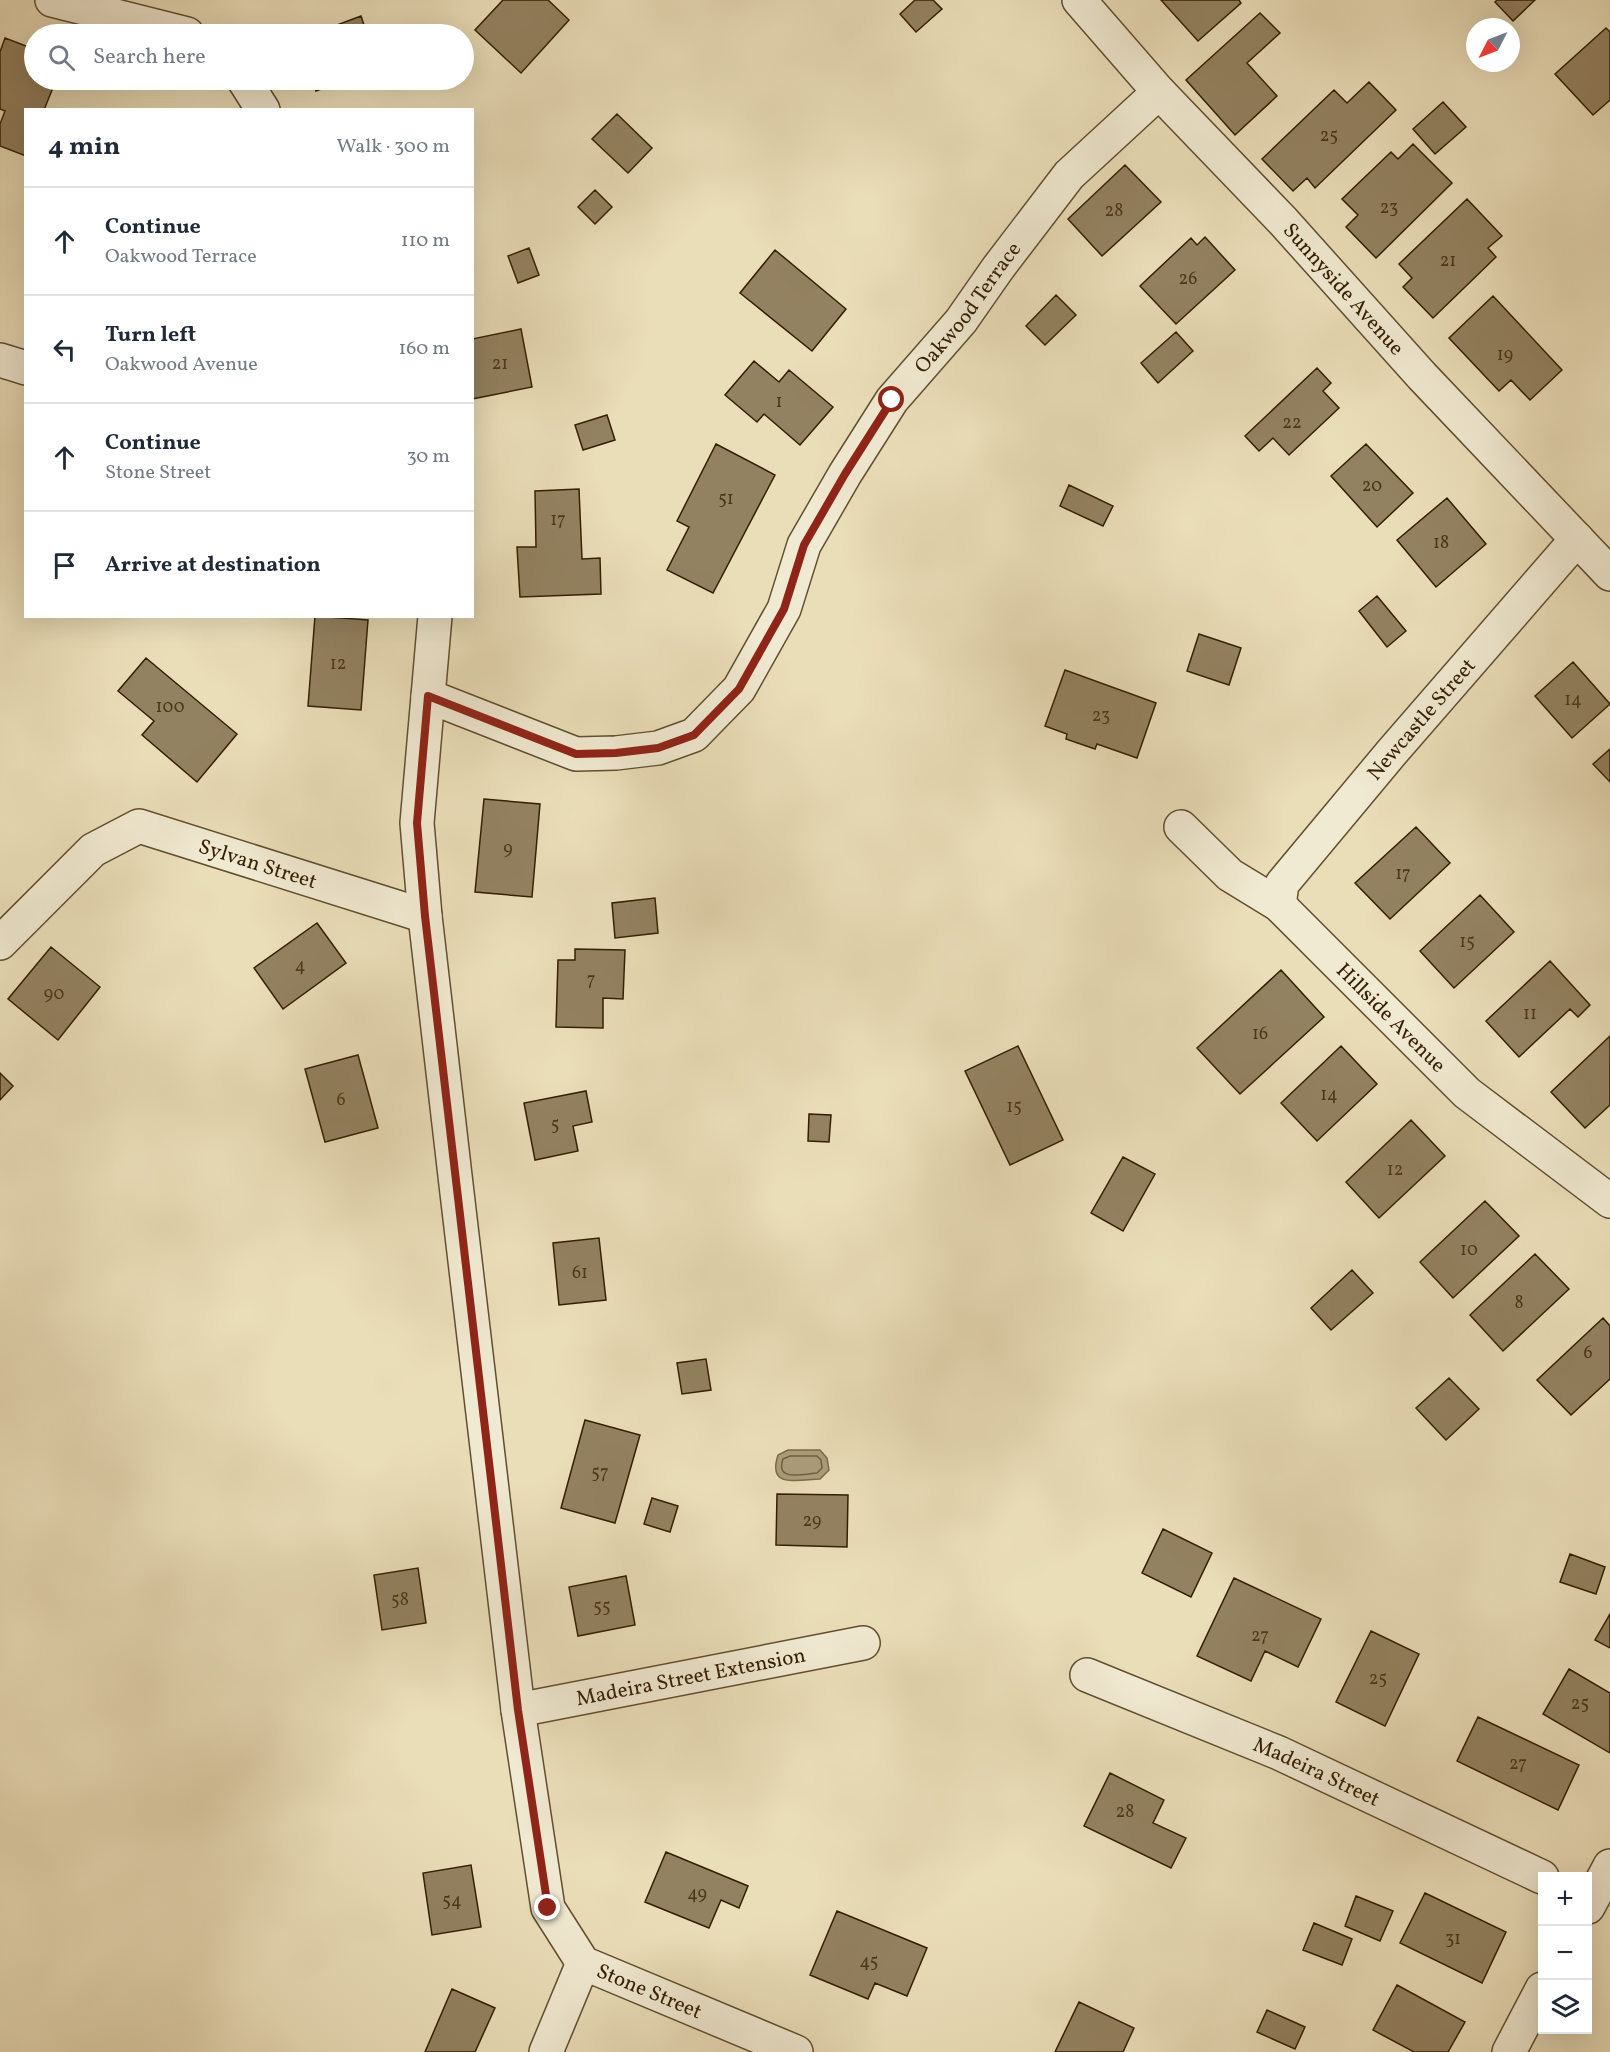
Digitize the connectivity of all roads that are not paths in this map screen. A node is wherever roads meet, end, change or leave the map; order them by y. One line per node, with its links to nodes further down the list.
1 (52, 0): 3 (street)
2 (1079, 0): 5 (street, Sunnyside Avenue)
3 (147, 24)
4 (250, 90): 6 (street)
5 (1159, 92): 9 (street, Sunnyside Avenue); 12 (street, Oakwood Terrace)
6 (262, 108)
7 (0, 360): 8 (street)
8 (24, 367)
9 (1577, 539): 10 (street, Sunnyside Avenue); 14 (street, Newcastle Street)
10 (1610, 574)
11 (435, 618): 12 (street, Stone Street)
12 (428, 696): 15 (street, Stone Street)
13 (1181, 827): 14 (street, Hillside Avenue)
14 (1279, 905): 17 (street, Hillside Avenue)
15 (425, 916): 16 (street, Sylvan Street); 20 (street, Stone Street)
16 (0, 943)
17 (1610, 1202)
18 (863, 1643): 20 (street, Madeira Street Extension)
19 (1087, 1675): 22 (street, Madeira Street)
20 (518, 1710): 24 (street, Stone Street)
21 (1610, 1866): 23 (street)
22 (1538, 1875)
23 (1592, 1897)
24 (582, 1963): 26 (street); 27 (street, Stone Street)
25 (1538, 1997): 28 (street)
26 (546, 2052)
27 (796, 2052)
28 (1509, 2052)

